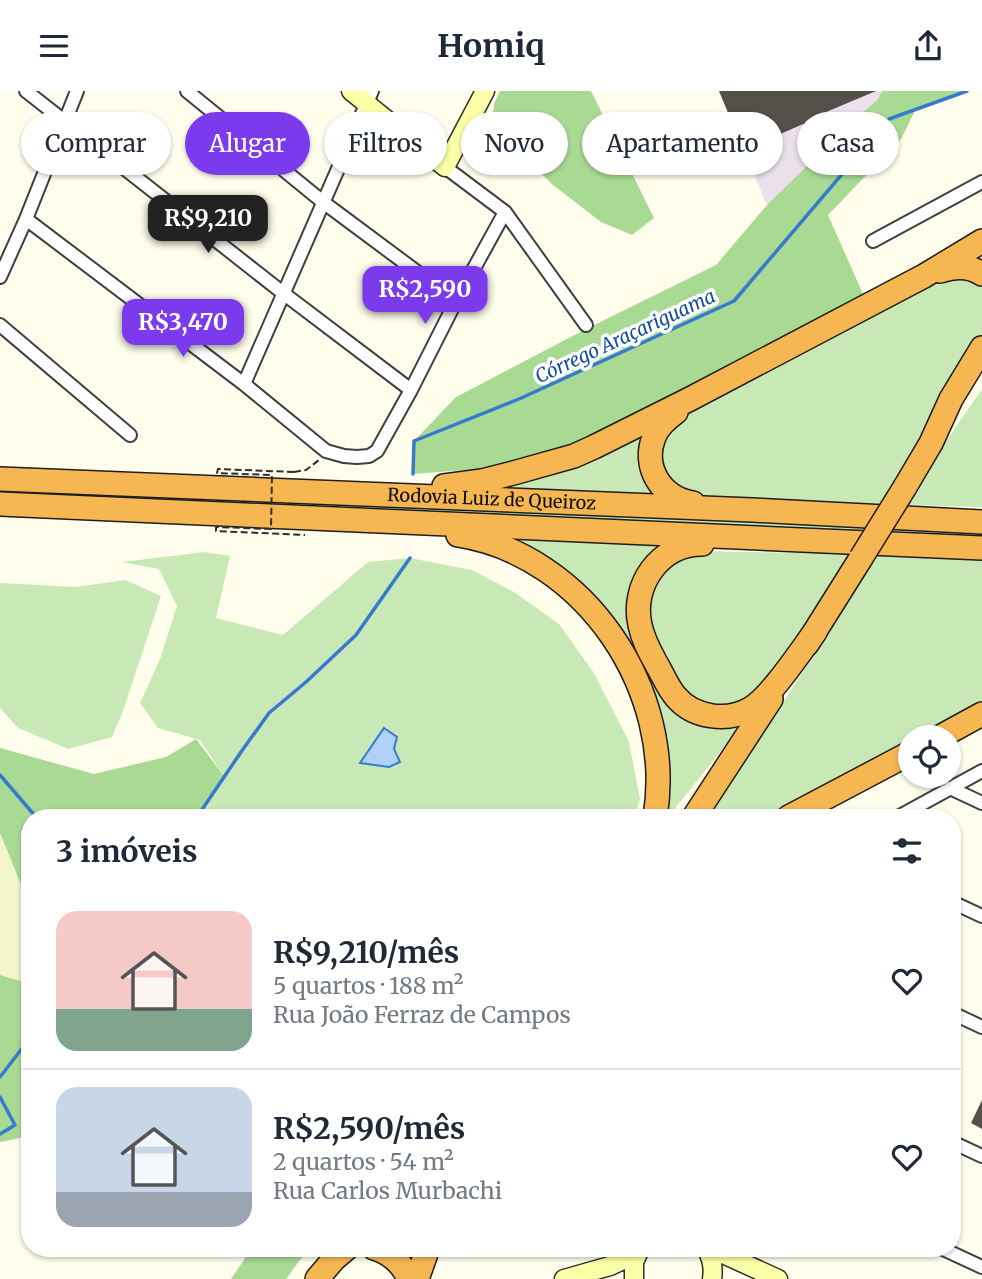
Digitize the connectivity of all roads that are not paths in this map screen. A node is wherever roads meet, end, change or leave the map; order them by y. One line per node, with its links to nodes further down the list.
1 (26, 91): 7 (street)
2 (77, 91): 8 (street)
3 (187, 91): 15 (street)
4 (351, 91): 6 (street)
5 (485, 91): 10 (street)
6 (369, 97): 9 (street); 15 (street)
7 (53, 112)
8 (69, 112)
9 (385, 112)
10 (447, 163)
11 (447, 168): 16 (street)
12 (44, 175): 17 (street)
13 (133, 175): 23 (street)
14 (982, 182): 18 (street)
15 (323, 202): 23 (street); 24 (street)
16 (505, 212): 24 (street); 26 (street)
17 (26, 219): 22 (street); 29 (street)
18 (873, 241)
19 (982, 241): 21 (highway)
20 (982, 274): 21 (highway)
21 (924, 276): 31 (highway)
22 (0, 277)
23 (283, 293): 29 (street); 30 (street)
24 (456, 301): 30 (street)
25 (0, 325): 32 (street)
26 (586, 325)
27 (982, 348): 33 (highway)
28 (982, 378): 33 (highway)
29 (244, 384): 30 (street)
30 (411, 390)
31 (690, 399): 35 (highway); 37 (highway)
32 (130, 435)
33 (931, 443): 41 (highway, bridge)
34 (0, 479): 35 (highway, Rodovia Luiz de Queiroz)
35 (200, 487): 37 (highway, Rodovia Luiz de Queiroz)
36 (0, 504): 39 (highway, Rodovia Luiz de Queiroz)
37 (752, 510): 38 (highway, Rodovia Luiz de Queiroz)
38 (982, 522)
39 (302, 526): 41 (highway, Rodovia Luiz de Queiroz); 51 (highway)
40 (982, 548): 41 (highway, Rodovia Luiz de Queiroz)
41 (856, 550): 42 (highway); 42 (highway)
42 (815, 632): 45 (highway)
43 (982, 715): 44 (highway)
44 (961, 726)
45 (739, 747): 52 (highway); 53 (highway)
46 (898, 759): 54 (highway)
47 (982, 771): 48 (street)
48 (961, 782)
49 (950, 788): 50 (street); 55 (street)
50 (982, 803)
51 (656, 809)
52 (686, 809)
53 (699, 809)
54 (804, 809)
55 (912, 809)
56 (961, 906): 57 (street)
57 (982, 916)
58 (961, 1017): 59 (street)
59 (982, 1027)
60 (961, 1146): 61 (street)
61 (982, 1156)
62 (336, 1257): 72 (highway)
63 (393, 1257): 70 (highway)
64 (629, 1257): 71 (street)
65 (636, 1257): 75 (street)
66 (711, 1257): 76 (street)
67 (728, 1257): 77 (street)
68 (960, 1257): 69 (street)
69 (982, 1267)
70 (419, 1270)
71 (591, 1272): 73 (street); 74 (street)
72 (317, 1279)
73 (564, 1279)
74 (611, 1279)
75 (634, 1279)
76 (712, 1279)
77 (778, 1279)

